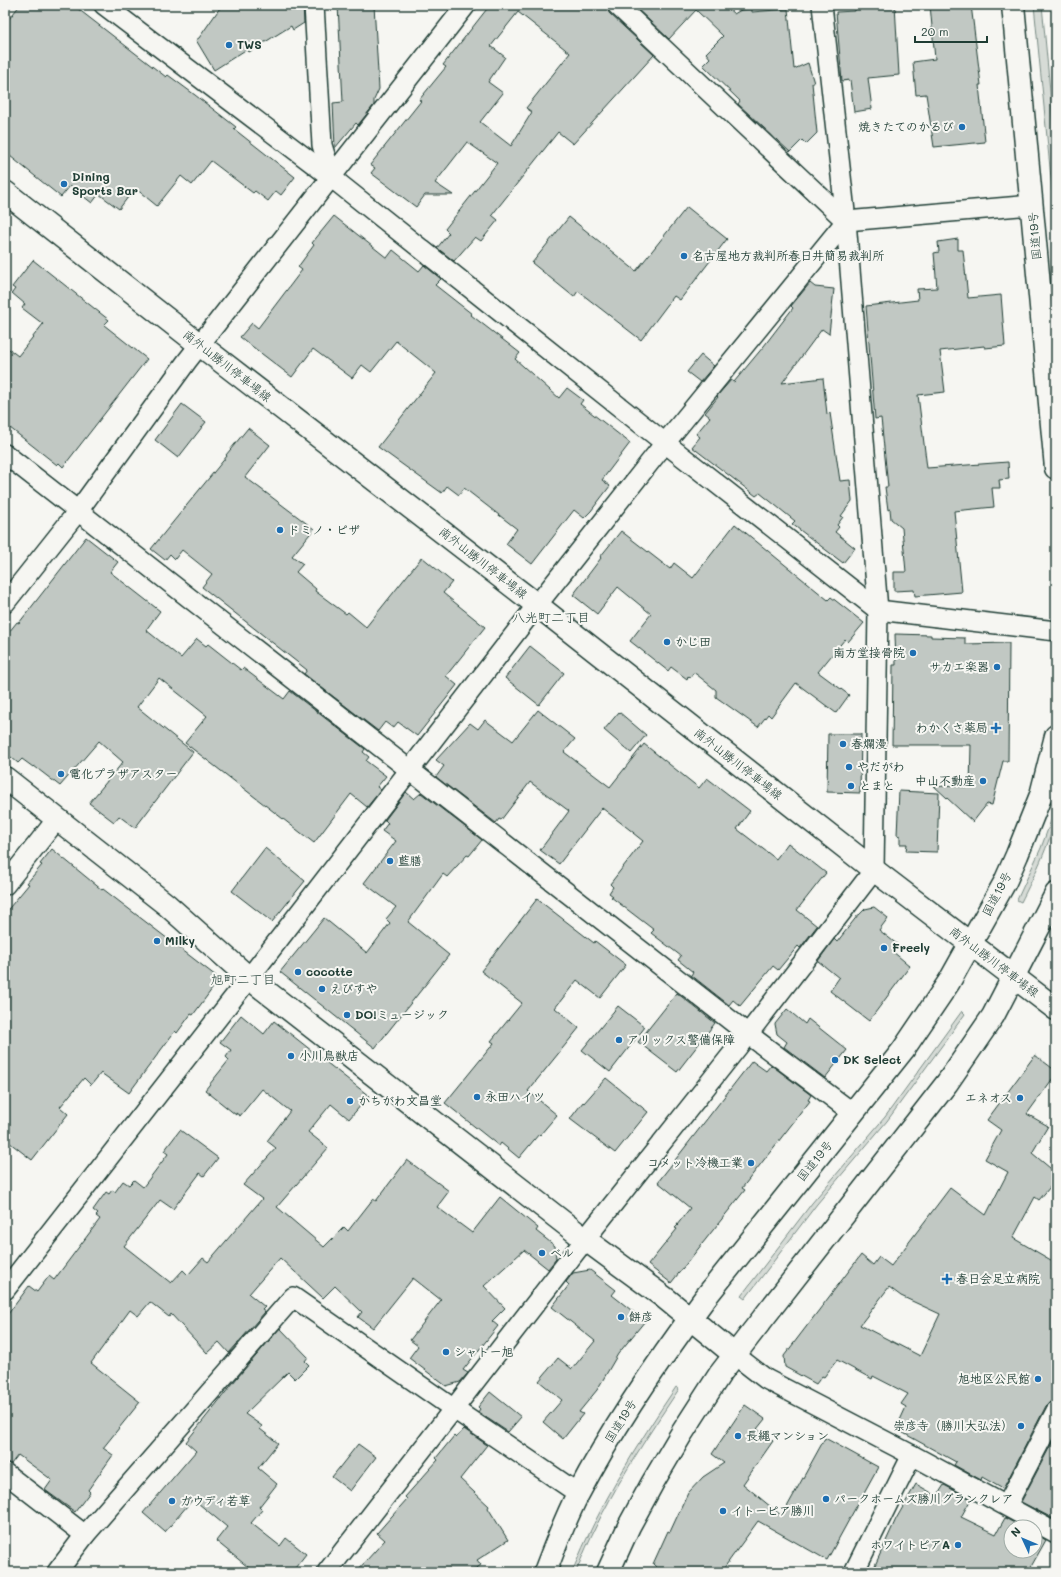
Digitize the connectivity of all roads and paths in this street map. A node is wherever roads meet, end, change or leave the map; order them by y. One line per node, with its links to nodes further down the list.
1 (104, 5): 7 (street)
2 (314, 5): 7 (street)
3 (466, 5): 7 (street)
4 (617, 5): 10 (street)
5 (822, 5): 10 (street)
6 (1013, 5): 9 (main road, 国道19号)
7 (332, 178): 11 (street); 12 (street)
8 (5, 192): 11 (main road, 南外山勝川停車場線)
9 (1032, 205): 10 (street); 14 (main road, 国道19号)
10 (846, 221): 12 (street); 18 (street)
11 (200, 345): 15 (street); 17 (main road, 南外山勝川停車場線)
12 (665, 443): 17 (street); 18 (street)
13 (5, 454): 15 (street)
14 (1056, 468)
15 (78, 511): 16 (street); 21 (street)
16 (5, 603)
17 (537, 605): 21 (street); 24 (main road, 南外山勝川停車場線)
18 (878, 610): 19 (street); 24 (street)
19 (1056, 631)
20 (1056, 736): 27 (main road, 国道19号)
21 (409, 769): 29 (street); 31 (street)
22 (5, 778): 23 (main road)
23 (58, 819): 25 (street); 29 (main road)
24 (874, 870): 27 (main road, 南外山勝川停車場線); 31 (street)
25 (5, 885)
26 (1056, 894): 28 (main road)
27 (970, 944): 28 (main road, 南外山勝川停車場線); 32 (main road, 国道19号)
28 (1014, 977): 30 (main road, 南外山勝川停車場線); 36 (main road)
29 (250, 978): 33 (main road); 34 (street)
30 (1056, 1009)
31 (748, 1034): 32 (street); 33 (street)
32 (853, 1113): 35 (main road, 国道19号)
33 (586, 1240): 35 (main road); 37 (street)
34 (5, 1290)
35 (690, 1318): 36 (main road); 41 (main road, 国道19号)
36 (735, 1355): 39 (street); 48 (main road)
37 (454, 1409): 41 (street); 44 (street); 46 (street)
38 (1056, 1411): 42 (street)
39 (912, 1455): 42 (street); 49 (street)
40 (5, 1473): 44 (street)
41 (578, 1494): 47 (main road, 国道19号)
42 (1007, 1505): 43 (street)
43 (1056, 1533)
44 (85, 1535): 45 (street)
45 (57, 1572)
46 (327, 1572)
47 (545, 1572)
48 (608, 1572)
49 (854, 1572)

